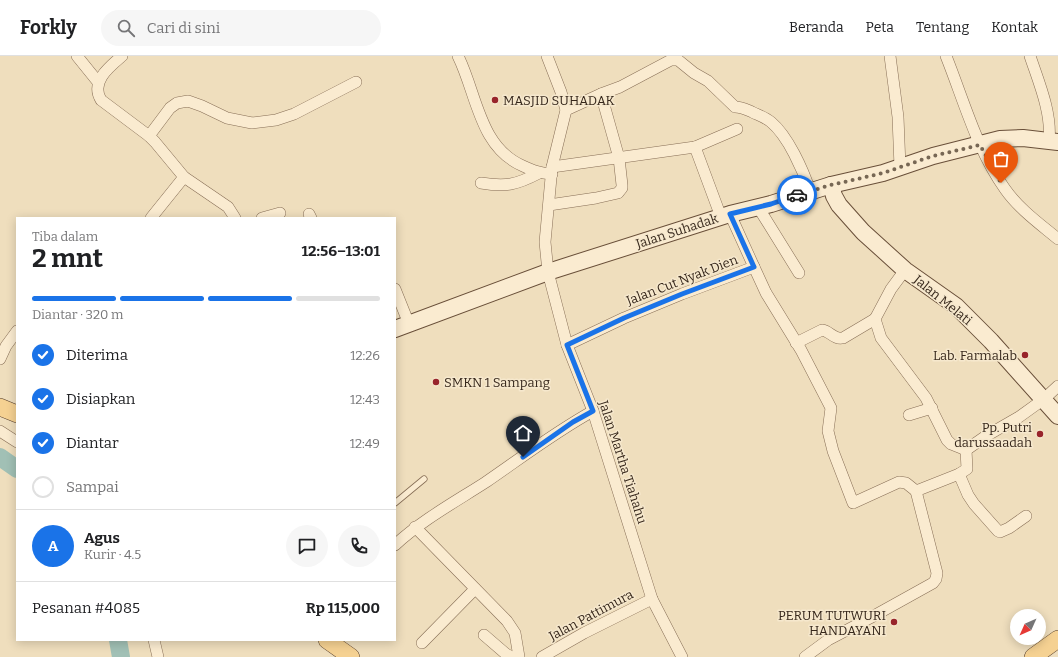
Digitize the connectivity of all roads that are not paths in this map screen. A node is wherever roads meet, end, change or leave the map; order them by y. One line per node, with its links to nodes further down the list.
1 (77, 56): 8 (street)
2 (122, 56): 8 (street)
3 (458, 56): 20 (street)
4 (547, 56): 11 (street)
5 (890, 56): 18 (street)
6 (946, 56): 15 (street)
7 (1030, 56): 14 (street)
8 (98, 82): 13 (street)
9 (356, 82): 13 (street)
10 (601, 94): 11 (street); 17 (street); 24 (street)
11 (566, 110): 19 (street, Jalan Martha Tiahahu)
12 (737, 129): 16 (street)
13 (149, 136): 21 (street)
14 (1053, 142): 15 (street, Jalan Suhadak)
15 (980, 145): 18 (street, Jalan Suhadak); 32 (street)
16 (695, 147): 17 (street); 28 (street, Jalan Cut Nyak Dien)
17 (619, 158): 19 (street); 25 (street)
18 (900, 167): 23 (street, Jalan Suhadak)
19 (552, 170): 20 (street); 25 (street, Jalan Martha Tiahahu)
20 (539, 173): 22 (street)
21 (184, 177): 29 (street); 30 (street)
22 (481, 183)
23 (831, 185): 24 (street, Jalan Suhadak); 34 (street, Jalan Melati)
24 (810, 191): 26 (street, Jalan Suhadak)
25 (549, 205): 35 (street, Jalan Martha Tiahahu)
26 (758, 207): 28 (street, Jalan Suhadak); 36 (street)
27 (280, 213): 31 (street)
28 (725, 215): 33 (street, Jalan Cut Nyak Dien); 35 (street, Jalan Suhadak)
29 (152, 217)
30 (234, 217)
31 (266, 217)
32 (1058, 239)
33 (754, 267): 41 (street); 42 (street, Jalan Cut Nyak Dien)
34 (905, 270): 38 (street); 45 (street, Jalan Melati)
35 (548, 272): 39 (street, Jalan Suhadak); 42 (street, Jalan Martha Tiahahu)
36 (799, 273)
37 (396, 294): 39 (street)
38 (875, 319): 41 (street); 47 (street)
39 (402, 326)
40 (16, 332): 43 (street)
41 (796, 343): 57 (street)
42 (567, 345): 48 (street, Jalan Martha Tiahahu)
43 (0, 359)
44 (1058, 386): 45 (street)
45 (1044, 399): 51 (street, Jalan Melati); 54 (street)
46 (0, 406): 49 (main road)
47 (932, 408): 50 (street); 54 (street)
48 (593, 411): 60 (street); 63 (street, Jalan Martha Tiahahu)
49 (16, 414)
50 (909, 415)
51 (1058, 416)
52 (0, 431): 53 (street)
53 (16, 441)
54 (966, 450): 55 (street)
55 (959, 474): 57 (street); 59 (street)
56 (424, 479): 58 (lane)
57 (916, 491): 75 (street)
58 (396, 502)
59 (1026, 516)
60 (415, 528): 61 (street); 62 (street)
61 (396, 544)
62 (475, 589): 68 (street); 72 (street)
63 (652, 599): 73 (street, Jalan Pattimura); 74 (street, Jalan Martha Tiahahu)
64 (484, 635): 71 (street)
65 (1058, 639): 76 (main road)
66 (154, 641): 69 (street)
67 (328, 641): 70 (main road)
68 (422, 643)
69 (158, 657)
70 (351, 657)
71 (512, 657)
72 (519, 657)
73 (542, 657)
74 (682, 657)
75 (805, 657)
76 (1032, 657)

